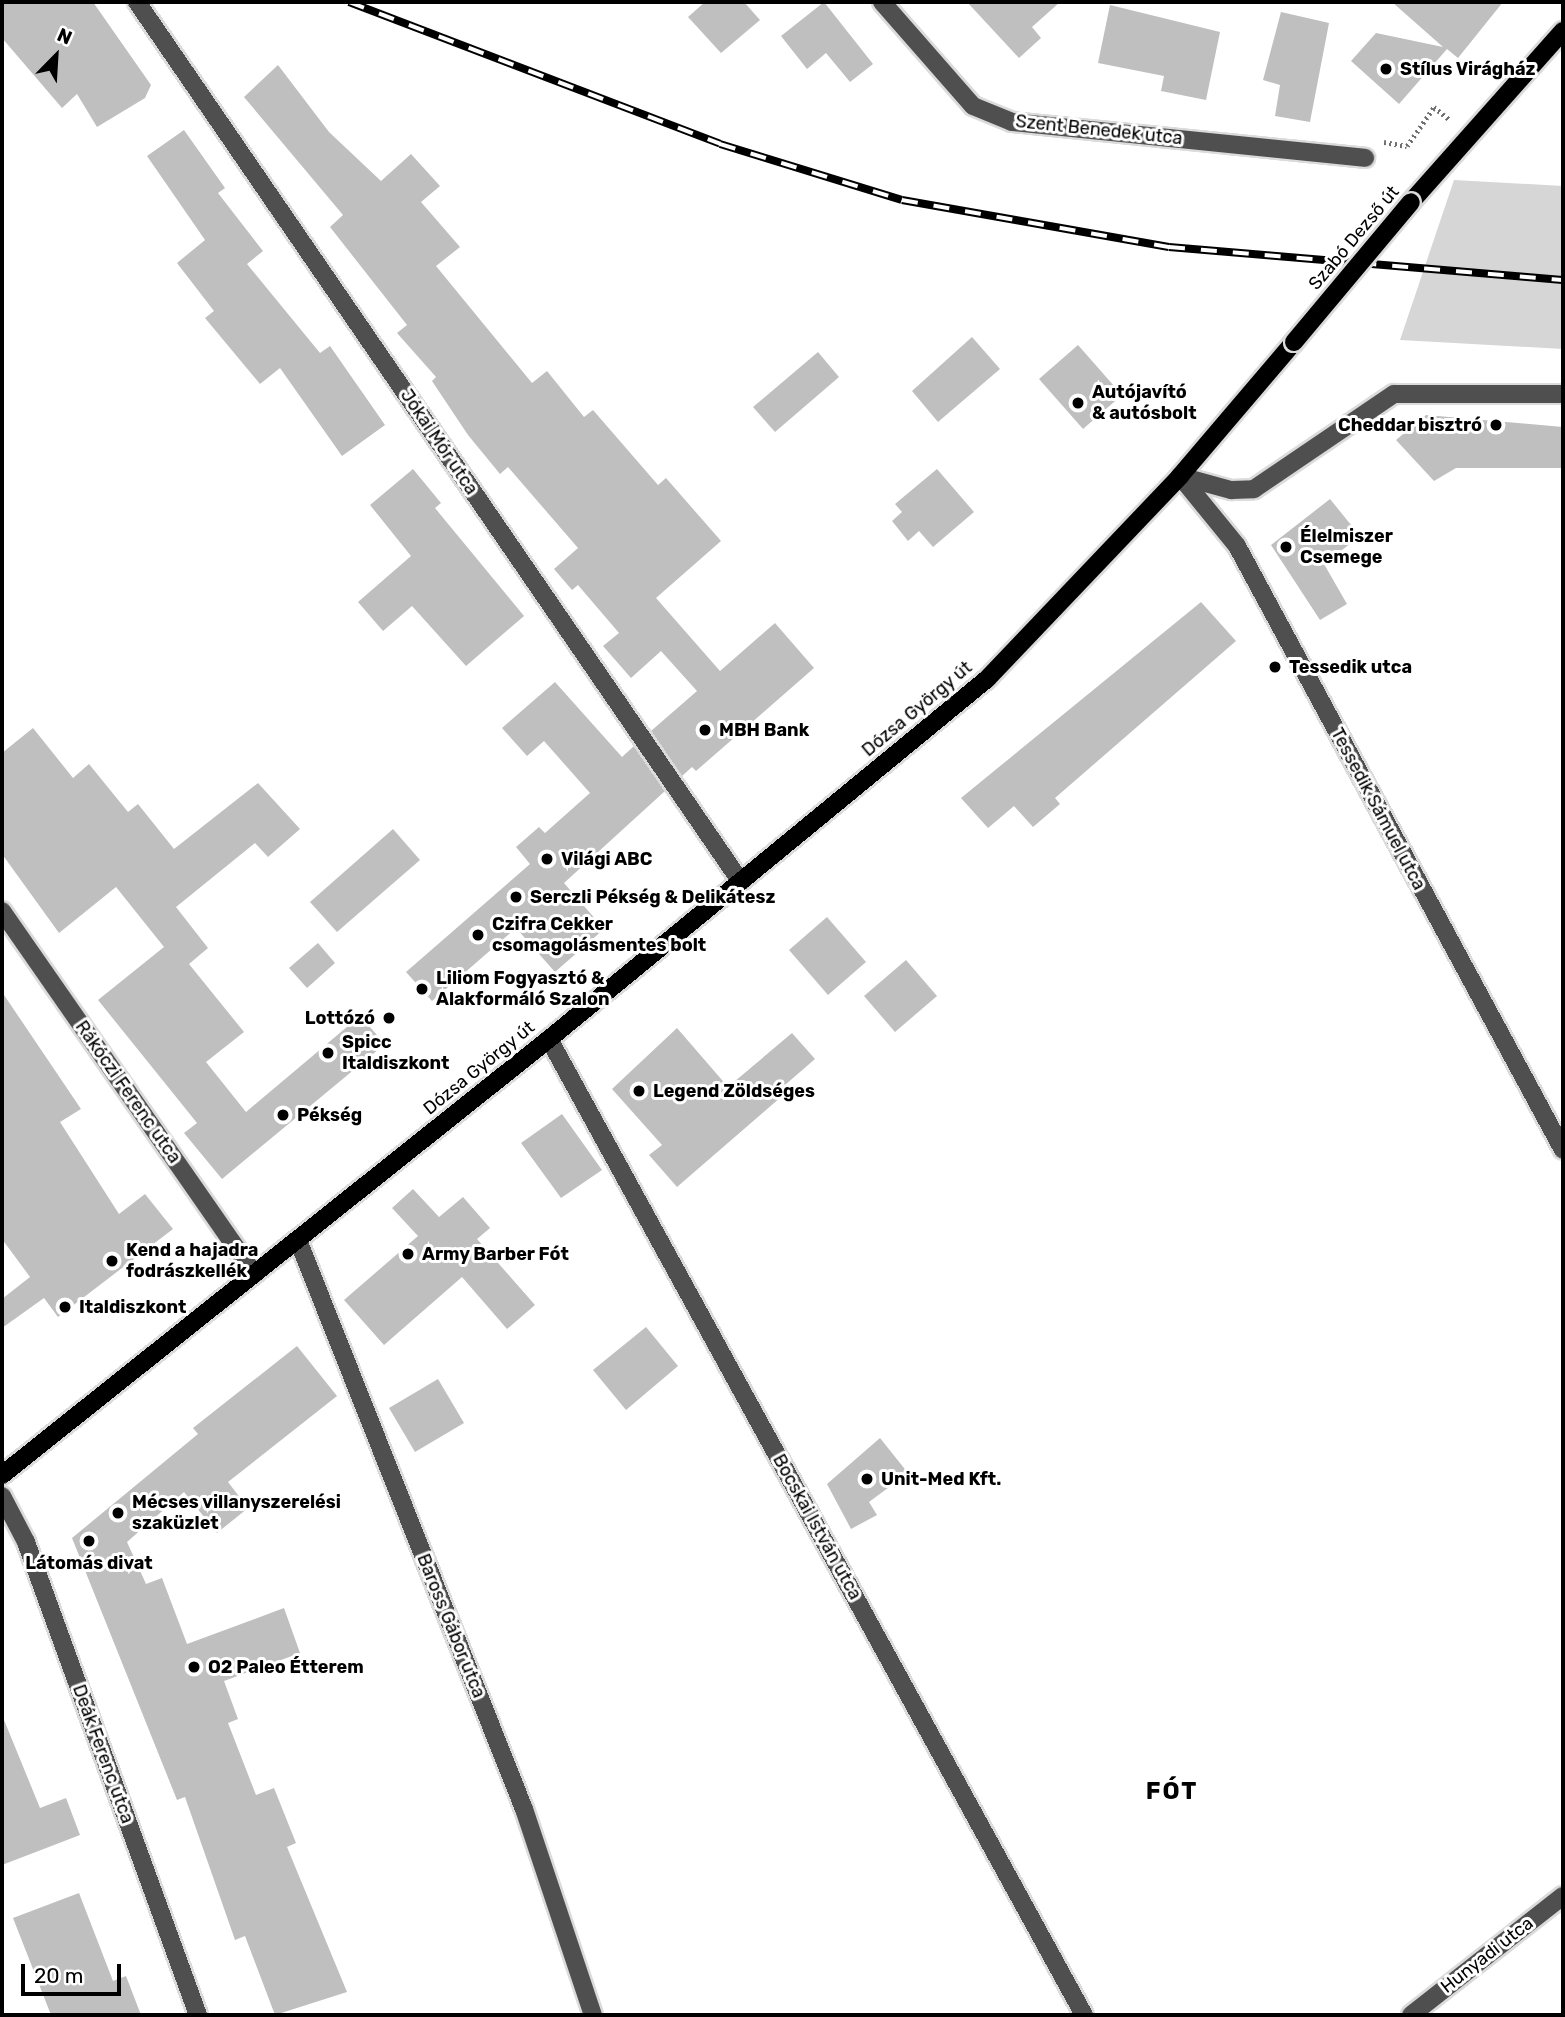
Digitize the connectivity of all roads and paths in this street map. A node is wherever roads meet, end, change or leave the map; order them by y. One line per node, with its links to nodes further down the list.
1 (137, 2): 8 (street, Jókai Mór utca)
2 (882, 2): 5 (street, Szent Benedek utca)
3 (1563, 31): 4 (main road, Szabó Dezső út)
4 (1470, 137): 5 (path); 7 (main road, Szabó Dezső út, bridge)
5 (1365, 158)
6 (1563, 394): 7 (street)
7 (1181, 476): 8 (main road, Dózsa György út); 11 (street, Tessedik Sámuel utca)
8 (741, 882): 10 (main road, Dózsa György út)
9 (2, 911): 13 (street, Rákóczi Ferenc utca)
10 (550, 1039): 12 (main road, Dózsa György út); 19 (street, Bocskai István utca)
11 (1563, 1150)
12 (298, 1240): 13 (main road, Dózsa György út); 18 (street, Baross Gábor utca)
13 (254, 1274): 14 (main road, Dózsa György út)
14 (2, 1475)
15 (2, 1496): 17 (street, Deák Ferenc utca)
16 (1563, 1896): 20 (street, Hunyadi utca)
17 (198, 2015)
18 (593, 2015)
19 (1084, 2015)
20 (1411, 2015)

